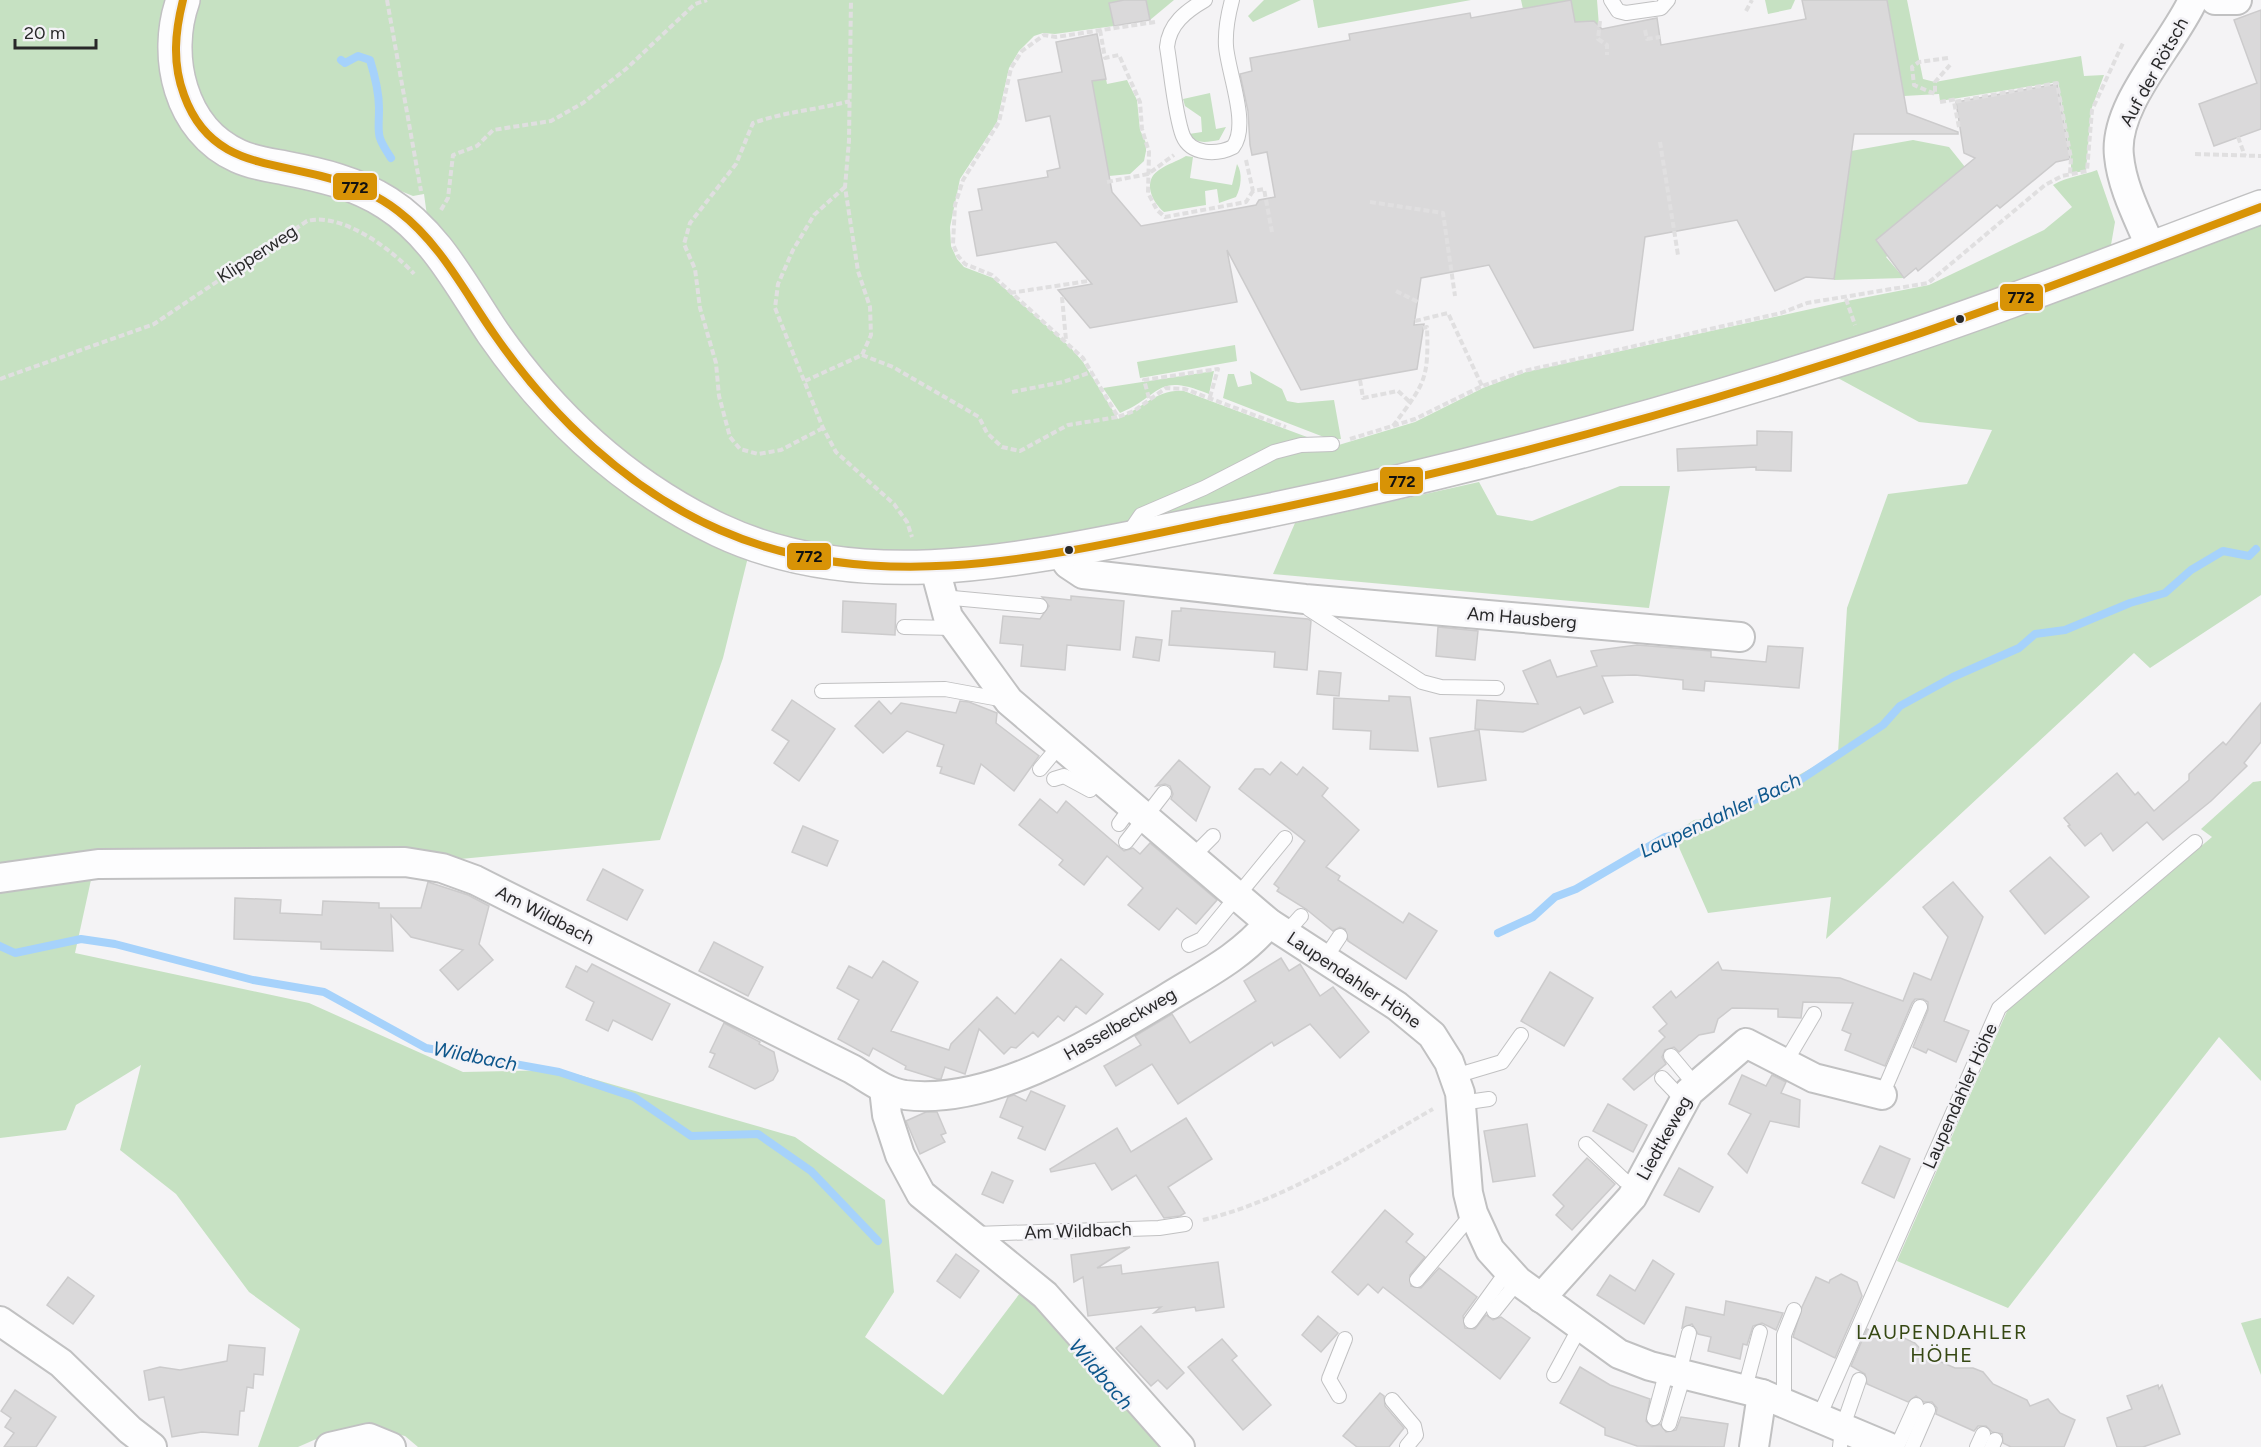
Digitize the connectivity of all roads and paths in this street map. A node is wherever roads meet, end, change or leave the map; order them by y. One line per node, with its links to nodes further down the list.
1 (183, 0): 42 (main road)
2 (387, 0): 42 (path)
3 (707, 0): 42 (path)
4 (851, 0): 22 (path)
5 (1205, 0): 14 (lane)
6 (1232, 0): 29 (lane)
7 (1611, 0): 8 (lane)
8 (1668, 0)
9 (1752, 0): 13 (path)
10 (2193, 0): 43 (street, Auf der Rötsch)
11 (2215, 0): 12 (street)
12 (2237, 0)
13 (1746, 11)
14 (1173, 26): 16 (path); 28 (lane)
15 (1600, 27): 19 (path)
16 (1100, 30): 33 (path); 48 (path)
17 (1660, 37): 18 (path)
18 (1647, 39)
19 (1607, 55)
20 (1948, 58): 21 (path)
21 (1950, 66)
22 (850, 101): 37 (path); 69 (path)
23 (1964, 101): 24 (path)
24 (1940, 102)
25 (1959, 127): 34 (path)
26 (2238, 137): 31 (path)
27 (1660, 142): 44 (path)
28 (1188, 144): 29 (lane); 33 (path)
29 (1233, 147): 38 (path)
30 (2195, 154): 31 (path)
31 (2244, 156): 32 (path)
32 (2261, 156)
33 (1148, 174): 36 (path); 38 (path)
34 (2070, 174): 35 (path); 51 (path)
35 (2080, 174)
36 (1107, 182)
37 (845, 187): 57 (path); 61 (path)
38 (1253, 191): 41 (path)
39 (1370, 202): 49 (path)
40 (2261, 207): 43 (main road)
41 (1272, 232)
42 (426, 234): 74 (main road)
43 (2151, 248): 72 (main road)
44 (1678, 255)
45 (417, 276): 59 (path, Klipperweg)
46 (1088, 281): 48 (path)
47 (1396, 291): 52 (path)
48 (1009, 293): 56 (path)
49 (1455, 296)
50 (1062, 297): 56 (path)
51 (1846, 299): 53 (path); 62 (path)
52 (1418, 302)
53 (1850, 310)
54 (1415, 321): 62 (path)
55 (1423, 328): 66 (path)
56 (1066, 341): 58 (path)
57 (862, 355): 61 (path); 67 (path)
58 (1091, 372): 63 (path); 67 (path)
59 (0, 379)
60 (1360, 380): 66 (path)
61 (805, 381): 69 (path)
62 (1482, 386): 68 (path)
63 (1012, 392)
64 (1210, 397): 65 (path); 65 (path); 70 (path)
65 (1149, 398): 67 (path)
66 (1410, 402): 68 (path)
67 (1118, 417)
68 (1392, 427): 71 (path)
69 (823, 428): 74 (path)
70 (1289, 428)
71 (1332, 444): 72 (lane)
72 (1126, 538): 73 (main road)
73 (1059, 551): 74 (main road); 76 (street, Am Hausberg)
74 (929, 566): 75 (street, Laupendahler Höhe)
75 (942, 597): 77 (lane); 79 (street, Laupendahler Höhe)
76 (1305, 598): 80 (street, Am Hausberg); 81 (lane)
77 (1040, 606)
78 (904, 627): 79 (lane)
79 (954, 628): 83 (street, Laupendahler Höhe)
80 (1740, 637)
81 (1497, 688)
82 (822, 690): 83 (lane)
83 (1009, 701): 84 (street, Laupendahler Höhe)
84 (1060, 745): 85 (lane); 86 (street, Laupendahler Höhe)
85 (1040, 769)
86 (1099, 778): 87 (lane); 89 (street, Laupendahler Höhe)
87 (1054, 779)
88 (1164, 794): 89 (lane)
89 (1132, 816): 92 (lane); 94 (street, Laupendahler Höhe)
90 (1213, 836): 94 (lane)
91 (1285, 838): 96 (lane)
92 (1126, 842)
93 (2195, 842): 136 (lane, Laupendahler Höhe)
94 (1192, 857): 96 (street, Laupendahler Höhe)
95 (0, 878): 107 (street, Am Wildbach)
96 (1238, 897): 97 (street, Laupendahler Höhe); 99 (lane)
97 (1285, 924): 100 (street, Laupendahler Höhe); 107 (street, Hasselbeckweg)
98 (1340, 936): 100 (lane)
99 (1189, 945)
100 (1324, 960): 108 (street, Laupendahler Höhe)
101 (1920, 1007): 110 (lane)
102 (1814, 1014): 105 (lane)
103 (1521, 1035): 108 (lane)
104 (1671, 1056): 109 (lane)
105 (1785, 1063): 109 (street, Liedtkeweg); 110 (street, Liedtkeweg)
106 (1662, 1078): 109 (lane)
107 (884, 1089): 116 (street)
108 (1458, 1091): 111 (lane); 114 (street, Laupendahler Höhe); 115 (path)
109 (1690, 1094): 113 (street, Liedtkeweg)
110 (1882, 1095)
111 (1489, 1099)
112 (1586, 1144): 113 (lane)
113 (1638, 1187): 119 (street, Liedtkeweg)
114 (1473, 1213): 117 (street, Laupendahler Höhe); 118 (lane)
115 (1185, 1224): 116 (lane, Am Wildbach)
116 (970, 1234): 142 (street)
117 (1513, 1276): 119 (street, Laupendahler Höhe); 121 (lane); 123 (lane)
118 (1417, 1280)
119 (1541, 1298): 124 (street, Laupendahler Höhe)
120 (1794, 1310): 131 (lane)
121 (1494, 1311)
122 (0, 1321): 139 (street)
123 (1471, 1321)
124 (1580, 1327): 128 (street, Laupendahler Höhe); 129 (lane)
125 (1760, 1332): 131 (lane)
126 (1689, 1333): 128 (lane)
127 (1345, 1339): 132 (lane)
128 (1677, 1372): 131 (street, Laupendahler Höhe); 134 (lane); 135 (lane)
129 (1554, 1374)
130 (1859, 1380): 136 (lane)
131 (1764, 1395): 136 (street, Laupendahler Höhe); 143 (street)
132 (1339, 1396)
133 (1392, 1400): 138 (lane)
134 (1654, 1418)
135 (1669, 1424)
136 (1841, 1435): 144 (street, Laupendahler Höhe)
137 (1990, 1440): 147 (lane)
138 (1407, 1446)
139 (152, 1447)
140 (330, 1447): 141 (street)
141 (392, 1447)
142 (1180, 1447)
143 (1754, 1447)
144 (1888, 1447)
145 (1897, 1447): 146 (lane)
146 (1912, 1447)
147 (1977, 1447)

